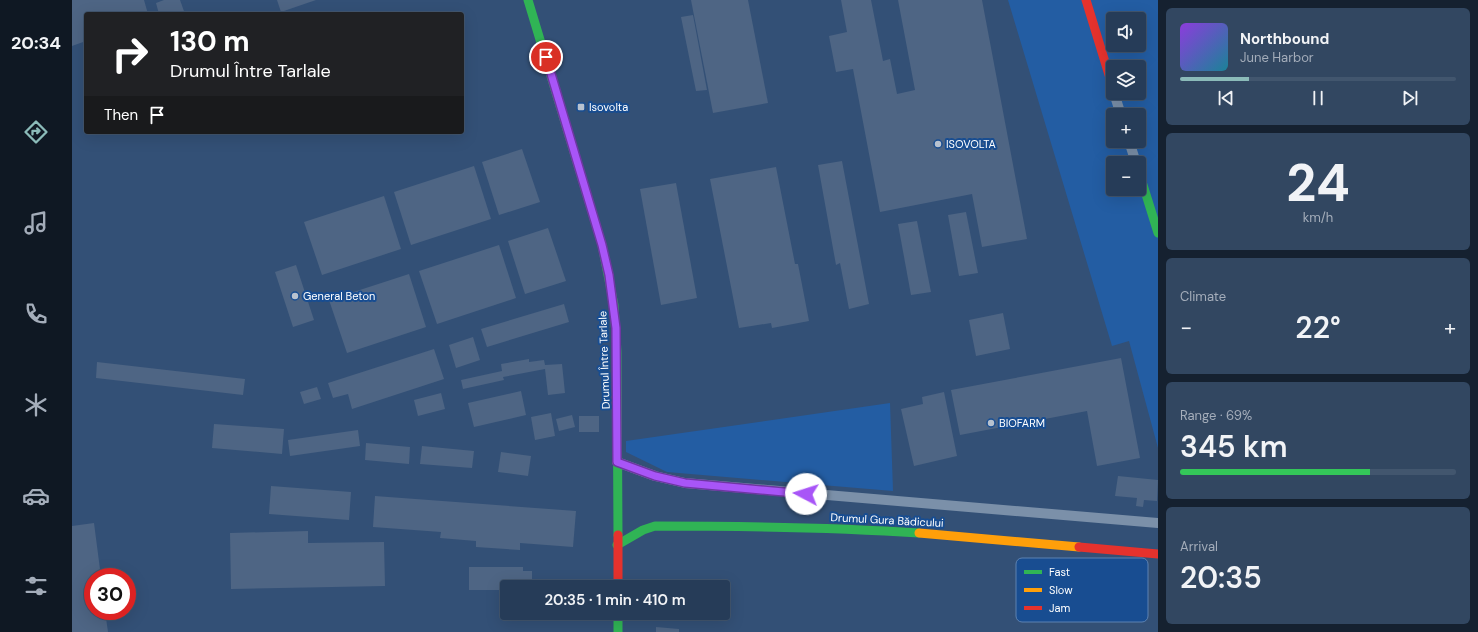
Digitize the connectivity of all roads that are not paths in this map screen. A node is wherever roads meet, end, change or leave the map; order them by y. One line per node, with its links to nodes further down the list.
1 (528, 0): 6 (street, Drumul Între Tarlale)
2 (1086, 0): 3 (street)
3 (1106, 65)
4 (1146, 194): 5 (street)
5 (1158, 233)
6 (617, 462): 7 (street, Drumul Gura Bădicului); 8 (street, Drumul Între Tarlale)
7 (1158, 523)
8 (618, 545): 9 (street, Drumul Gura Bădicului); 10 (street, Drumul Între Tarlale)
9 (1158, 554)
10 (618, 580)
11 (618, 620): 12 (street)
12 (618, 632)

